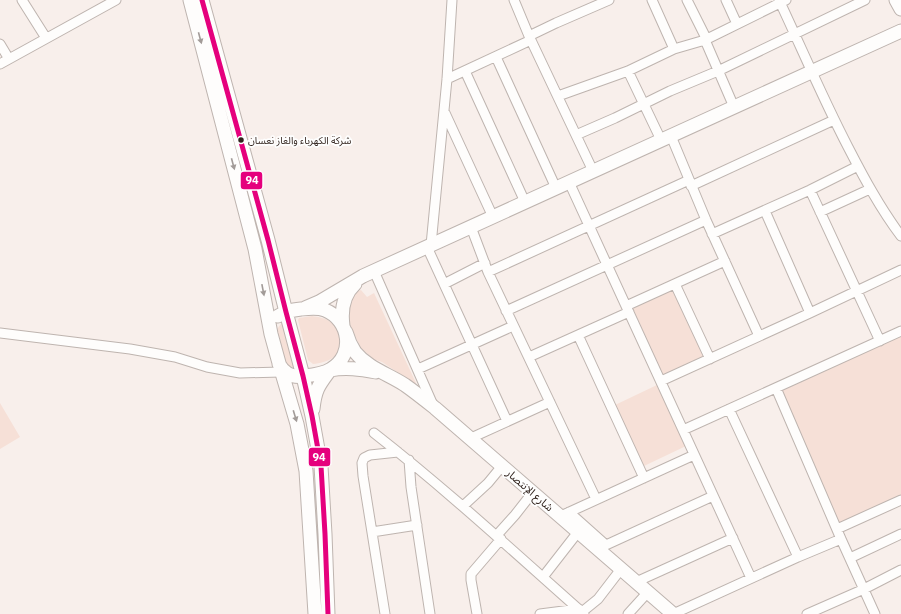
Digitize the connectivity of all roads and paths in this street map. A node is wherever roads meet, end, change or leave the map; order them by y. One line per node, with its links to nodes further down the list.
1 (22, 0): 18 (street)
2 (116, 0): 18 (street)
3 (190, 0): 73 (main road, one-way to 73)
4 (202, 0): 67 (main road)
5 (452, 0): 30 (street)
6 (514, 0): 19 (street)
7 (609, 0): 19 (street)
8 (652, 0): 22 (street)
9 (687, 0): 20 (street)
10 (726, 0): 15 (street)
11 (865, 0): 17 (street)
12 (896, 0): 14 (main road)
13 (782, 1): 15 (street); 17 (street)
14 (901, 9)
15 (738, 24): 20 (street)
16 (901, 31): 29 (main road)
17 (794, 34): 28 (street); 29 (street)
18 (46, 38): 24 (street)
19 (530, 38): 23 (street); 31 (street)
20 (706, 40): 22 (street); 28 (street)
21 (0, 44): 24 (street)
22 (674, 49): 27 (street)
23 (496, 57): 26 (street); 42 (street)
24 (8, 59): 25 (street)
25 (0, 64)
26 (465, 71): 30 (street); 45 (street)
27 (628, 71): 31 (street); 32 (street)
28 (718, 71): 32 (street); 33 (street)
29 (812, 71): 33 (main road); 35 (street)
30 (447, 79): 34 (street)
31 (558, 96): 36 (street)
32 (644, 105): 36 (street); 37 (street)
33 (734, 107): 37 (main road)
34 (444, 112): 48 (street); 54 (street)
35 (834, 120): 38 (street); 41 (street)
36 (576, 135): 39 (street)
37 (666, 138): 39 (main road); 41 (street)
38 (858, 166): 43 (street); 44 (street)
39 (593, 171): 40 (main road)
40 (569, 182): 42 (main road); 50 (street)
41 (690, 183): 49 (street); 50 (street)
42 (556, 188): 45 (main road)
43 (870, 189): 47 (street); 53 (street)
44 (810, 190): 46 (street); 47 (street)
45 (525, 202): 48 (main road)
46 (765, 211): 52 (street); 68 (street)
47 (820, 212): 63 (street)
48 (492, 217): 51 (main road)
49 (706, 220): 52 (street); 57 (street)
50 (589, 226): 57 (street); 59 (street)
51 (471, 227): 54 (main road); 56 (street)
52 (712, 234): 55 (street)
53 (901, 236)
54 (429, 246): 60 (main road); 61 (street)
55 (725, 261): 62 (street); 75 (street)
56 (485, 263): 59 (street); 61 (street)
57 (607, 265): 65 (street); 66 (street)
58 (901, 270): 63 (street)
59 (488, 272): 66 (street)
60 (369, 273): 64 (main road); 70 (main road); 81 (street)
61 (444, 284): 77 (street)
62 (675, 284): 65 (street); 79 (street)
63 (857, 292): 68 (street); 76 (street)
64 (305, 308): 67 (main road); 70 (main road)
65 (627, 309): 74 (street); 85 (street)
66 (506, 311): 69 (street)
67 (286, 312): 73 (main road); 84 (main road)
68 (810, 313): 75 (street)
69 (513, 326): 77 (street); 78 (street)
70 (344, 329): 82 (main road); 83 (main road)
71 (901, 331): 76 (street)
72 (0, 333): 80 (street)
73 (272, 334): 80 (main road)
74 (578, 335): 78 (street); 99 (street)
75 (759, 336): 79 (street)
76 (880, 341): 86 (street)
77 (472, 345): 81 (street); 91 (street)
78 (529, 357): 87 (street)
79 (710, 358): 85 (street)
80 (280, 368): 84 (main road); 124 (main road, one-way to 124)
81 (418, 369): 88 (street)
82 (330, 370): 83 (main road); 84 (main road); 90 (main road)
83 (382, 373): 88 (main road, شارع الإنتصار)
84 (303, 376): 90 (main road)
85 (660, 381): 92 (street)
86 (776, 388): 89 (street); 107 (street)
87 (550, 402): 91 (street); 102 (street)
88 (435, 408): 94 (main road, شارع الإنتصار)
89 (730, 409): 92 (street); 114 (street)
90 (312, 416): 125 (main road)
91 (507, 422): 94 (street)
92 (683, 430): 96 (street)
93 (374, 434): 95 (street)
94 (471, 438): 98 (main road, شارع الإنتصار)
95 (398, 452): 97 (street); 108 (street)
96 (694, 455): 99 (street); 101 (street)
97 (409, 460): 104 (street); 106 (street)
98 (502, 466): 100 (main road, شارع الإنتصار); 104 (street)
99 (644, 478): 102 (street)
100 (533, 492): 105 (main road, شارع الإنتصار); 111 (street)
101 (714, 496): 105 (street); 112 (street)
102 (596, 499): 105 (street)
103 (901, 500): 107 (street)
104 (463, 506): 111 (street)
105 (564, 514): 109 (main road, شارع الإنتصار)
106 (416, 525): 108 (street); 127 (street)
107 (837, 529): 113 (street)
108 (372, 532): 126 (street)
109 (578, 532): 116 (main road, شارع الإنتصار); 118 (street)
110 (901, 534): 115 (street)
111 (499, 537): 118 (street); 128 (street)
112 (733, 538): 119 (street); 120 (street)
113 (841, 539): 114 (street); 115 (street)
114 (798, 557): 119 (street)
115 (850, 558): 121 (street)
116 (621, 569): 120 (main road, شارع الإنتصار); 123 (street)
117 (901, 570): 121 (street)
118 (543, 577): 123 (street)
119 (751, 578): 131 (street)
120 (636, 582): 122 (main road, شارع الإنتصار)
121 (864, 589): 132 (street); 133 (street)
122 (648, 592): 130 (street); 131 (main road, شارع الإنتصار)
123 (582, 612): 129 (street)
124 (315, 614)
125 (328, 614)
126 (385, 614)
127 (430, 614)
128 (477, 614)
129 (540, 614)
130 (628, 614)
131 (673, 614)
132 (807, 614)
133 (875, 614)

